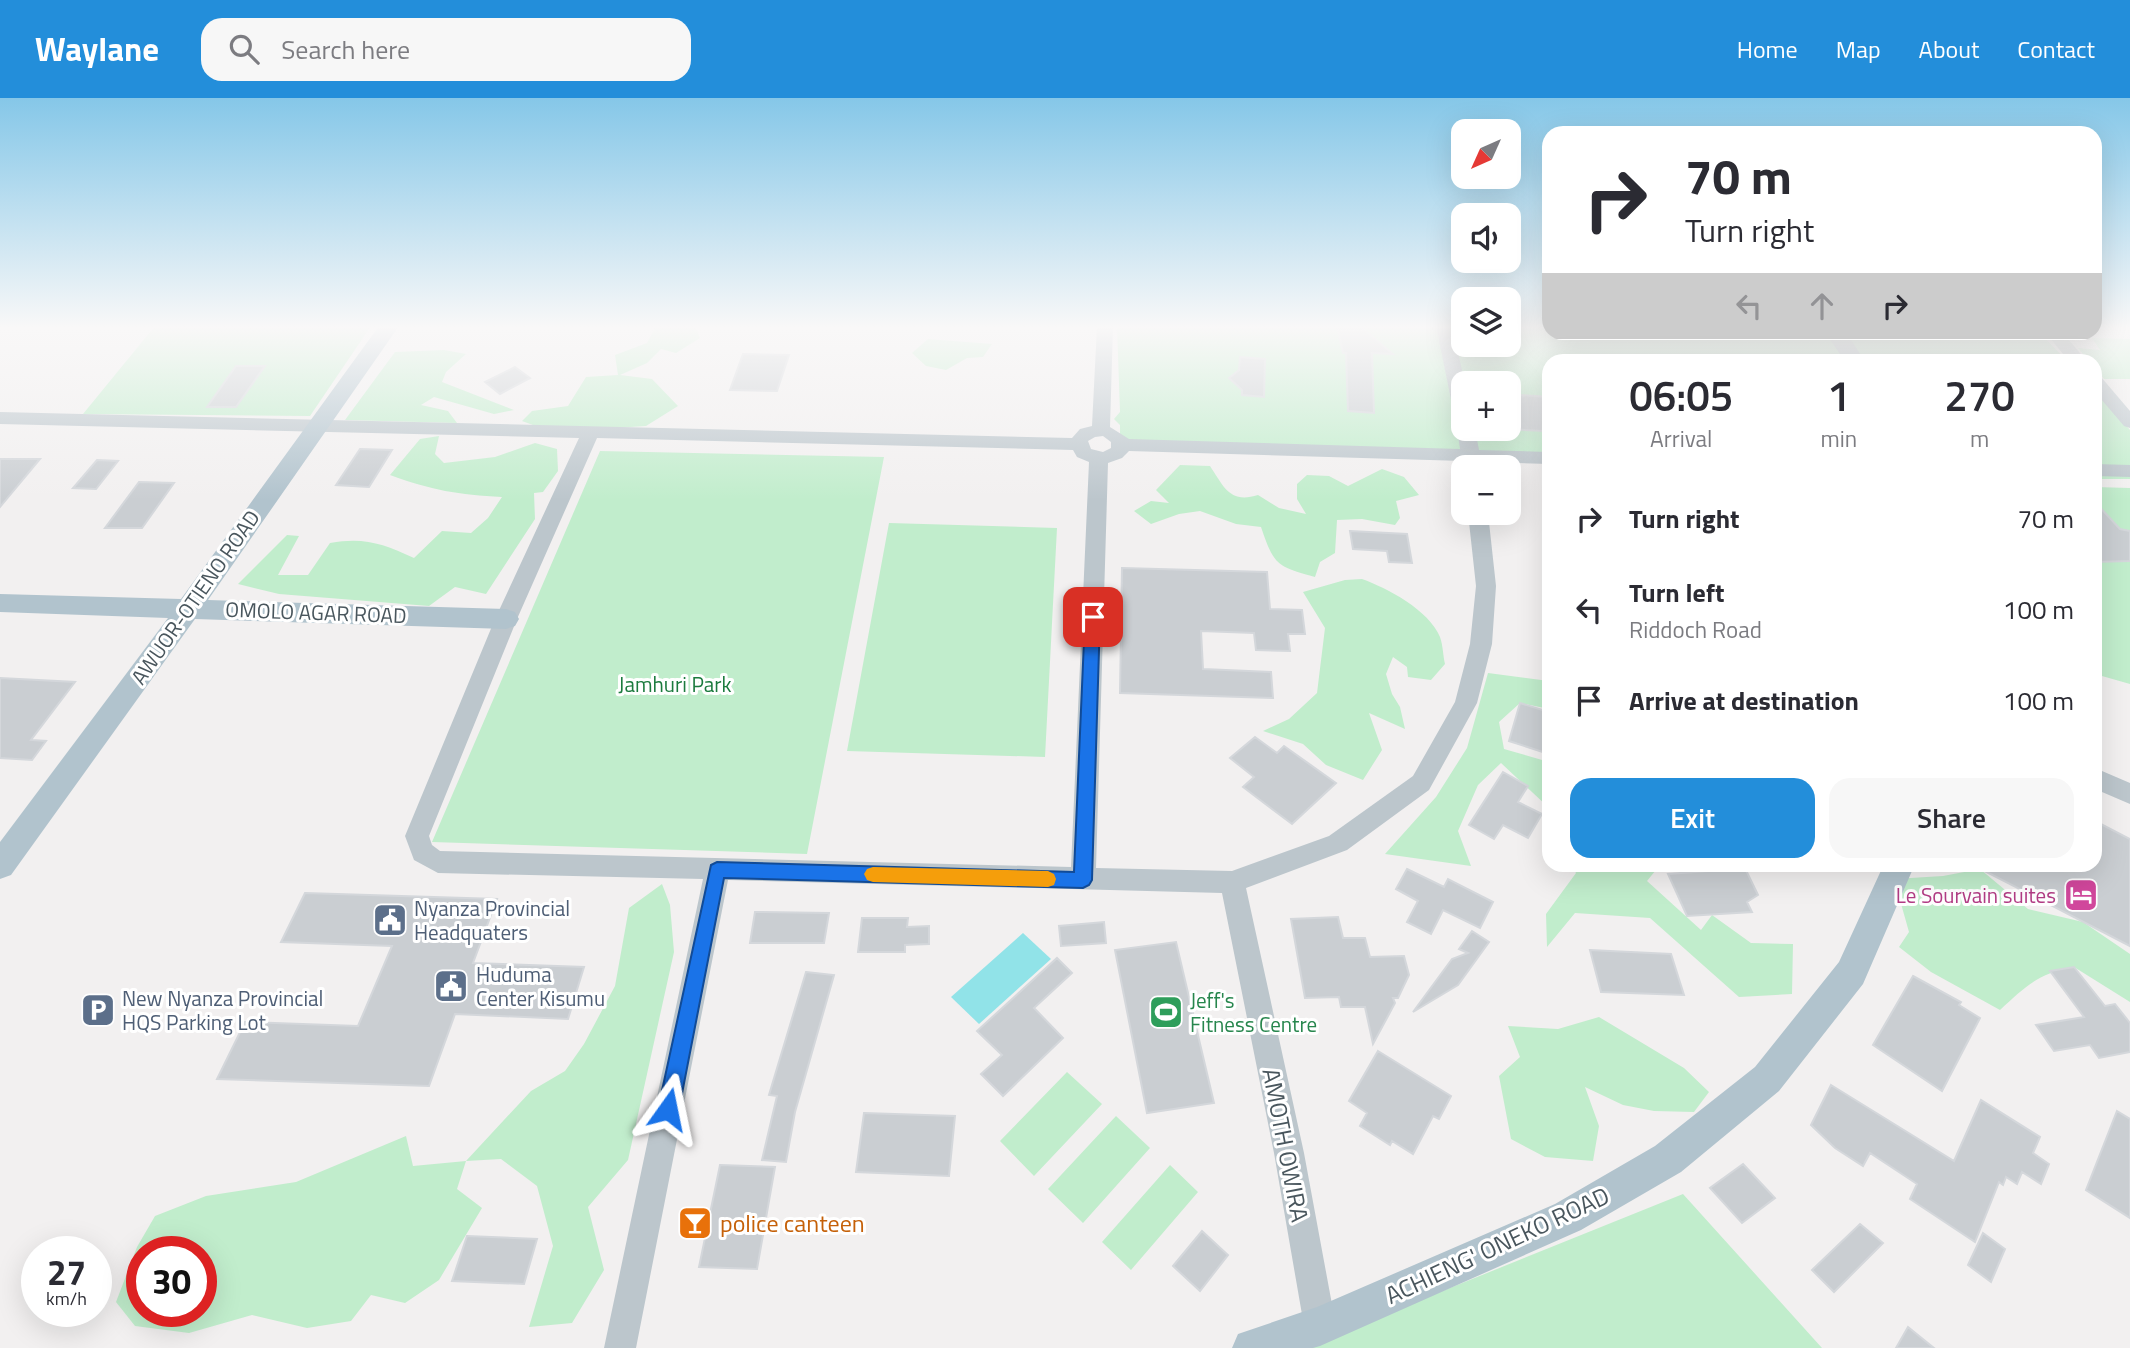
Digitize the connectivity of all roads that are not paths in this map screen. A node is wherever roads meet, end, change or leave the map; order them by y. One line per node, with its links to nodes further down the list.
1 (346, 384): 6 (main road, AWUOR-OTIENO ROAD)
2 (1103, 384): 7 (street)
3 (2102, 389): 5 (street)
4 (0, 418): 6 (street)
5 (2130, 422)
6 (314, 428): 8 (street); 19 (main road, AWUOR-OTIENO ROAD)
7 (1101, 430): 9 (street); 10 (street)
8 (590, 433): 9 (street); 20 (street)
9 (1078, 444): 11 (street)
10 (1122, 445): 11 (street); 14 (street)
11 (1099, 458): 26 (street)
12 (1542, 458): 13 (street)
13 (1521, 459)
14 (1451, 461)
15 (2102, 470): 16 (street)
16 (2130, 471)
17 (1479, 525): 27 (street)
18 (0, 603): 19 (main road, OMOLO AGAR ROAD)
19 (189, 608): 20 (main road, OMOLO AGAR ROAD); 23 (main road, AWUOR-OTIENO ROAD)
20 (506, 619): 24 (street)
21 (2102, 781): 22 (street)
22 (2130, 794)
23 (0, 866)
24 (717, 870): 26 (street); 29 (street)
25 (1896, 872): 28 (main road, ACHIENG' ONEKO ROAD)
26 (1083, 880): 27 (street)
27 (1232, 882): 28 (street, AMOTH OWIRA)
28 (1320, 1326): 30 (main road, ACHIENG' ONEKO ROAD)
29 (620, 1348)
30 (1252, 1348)

